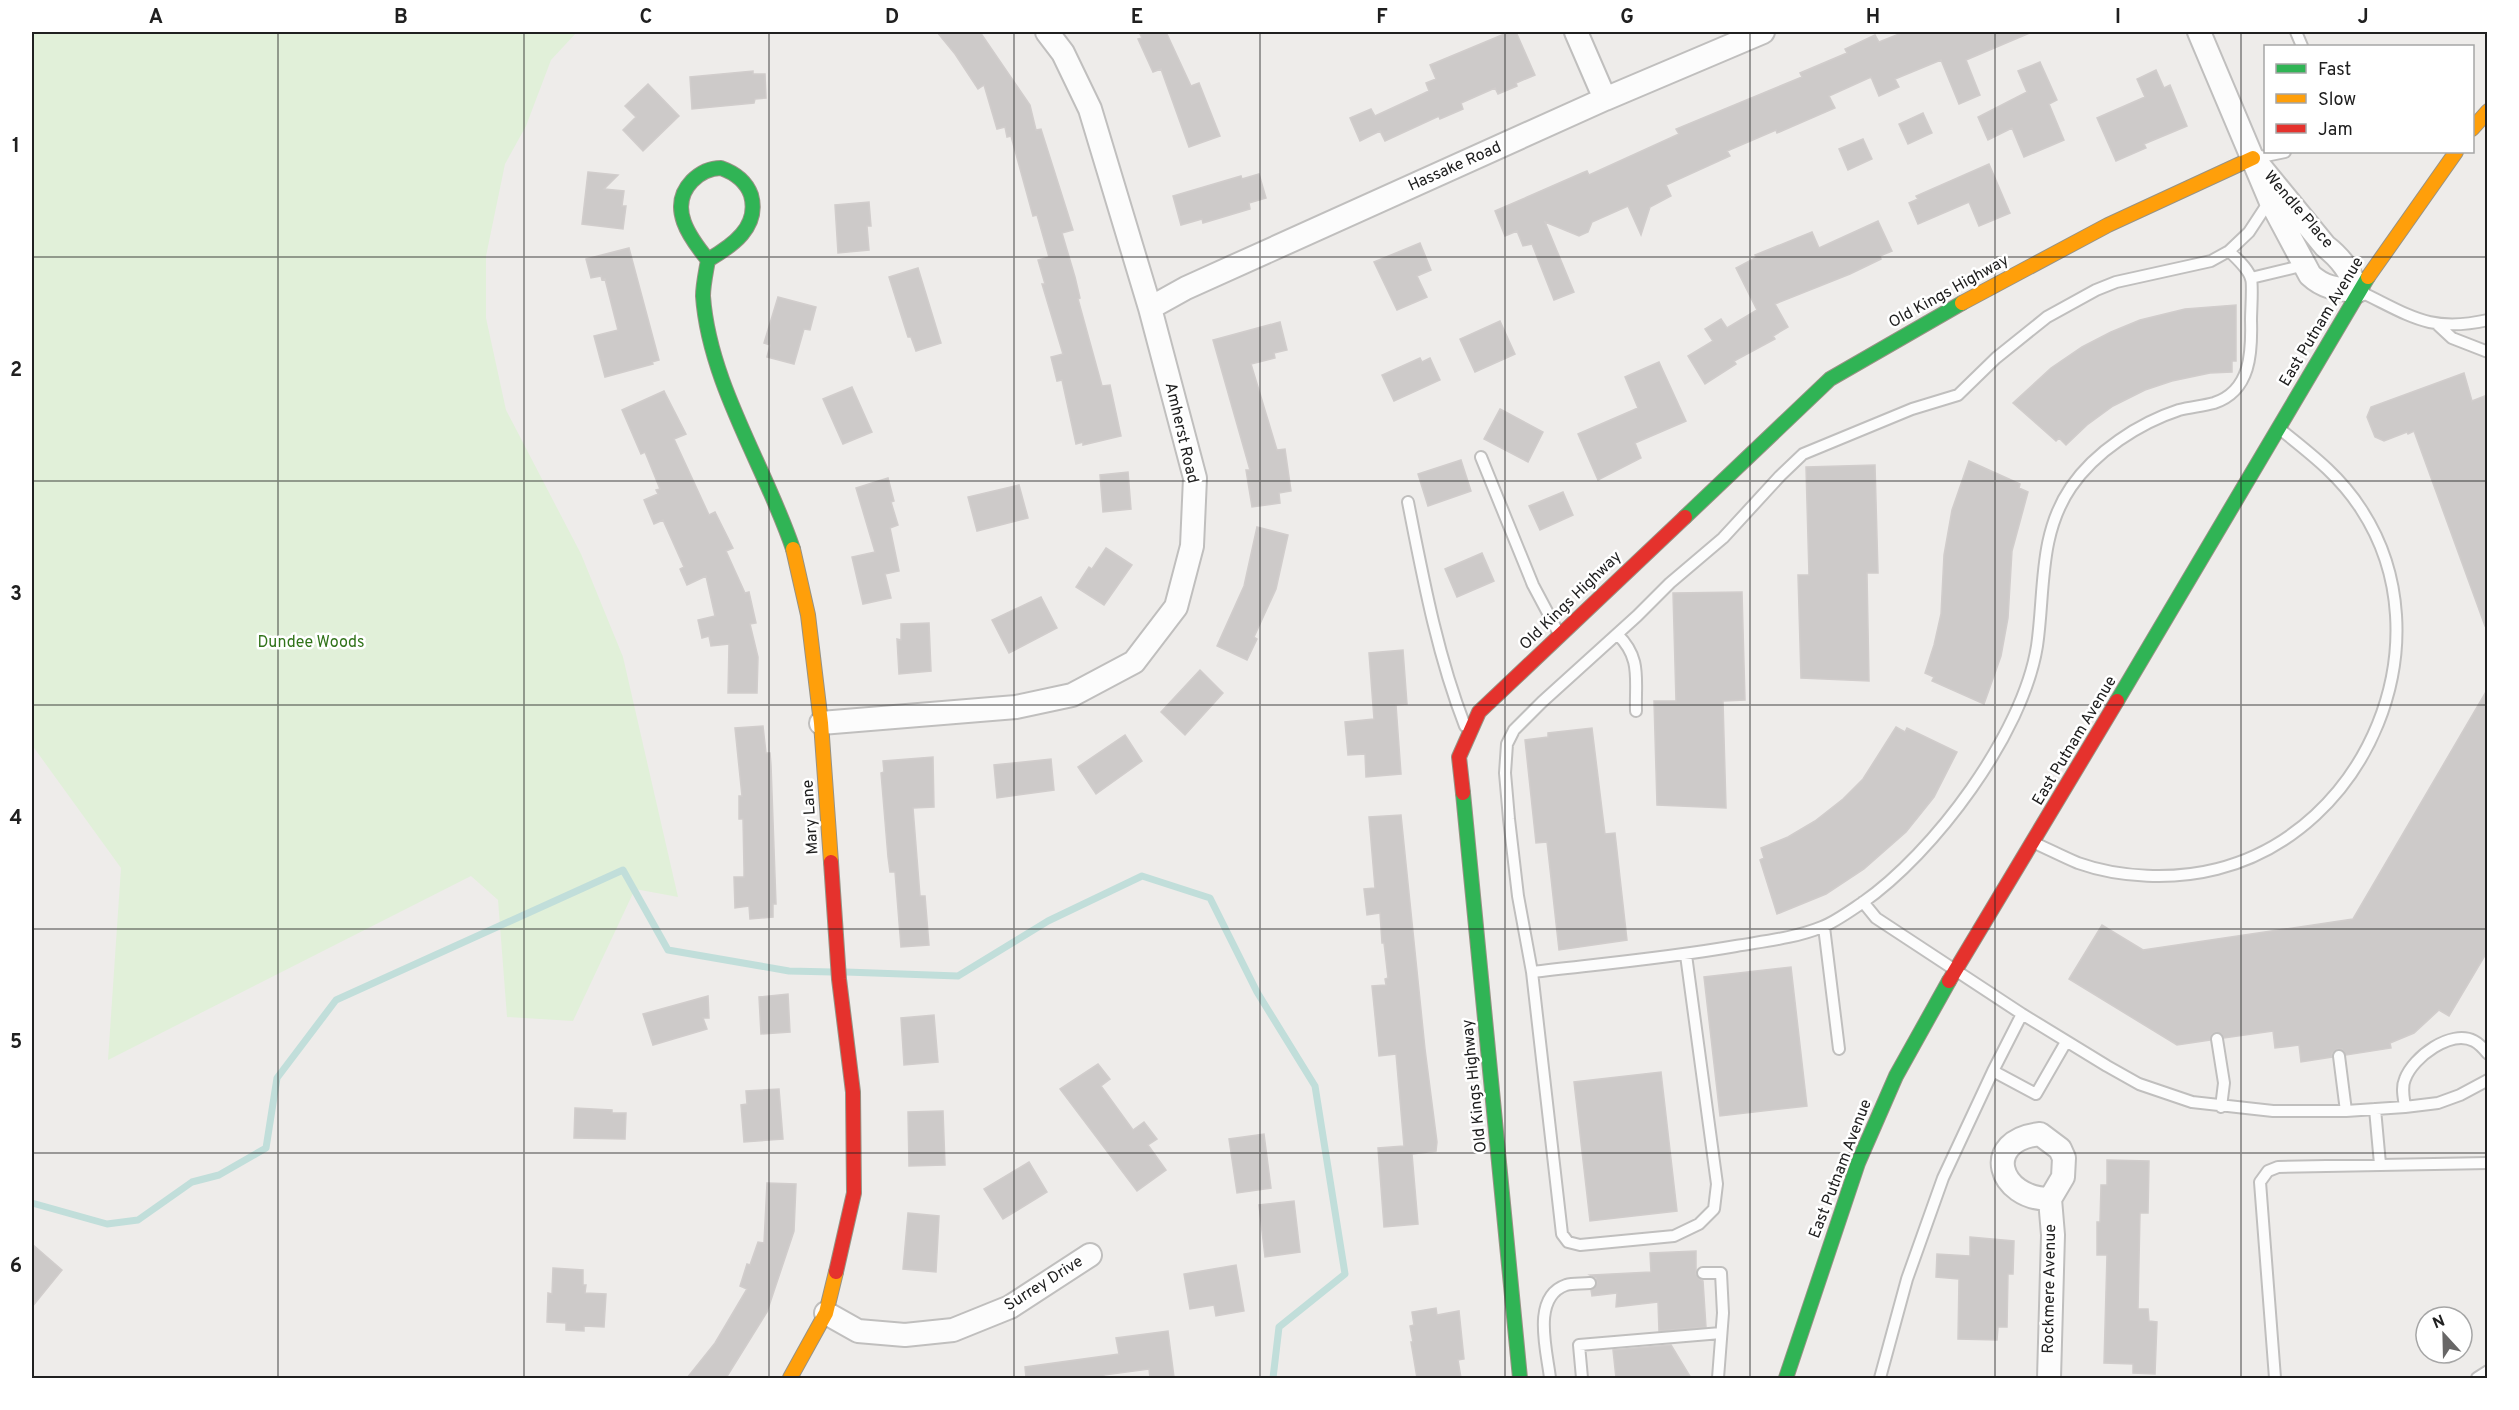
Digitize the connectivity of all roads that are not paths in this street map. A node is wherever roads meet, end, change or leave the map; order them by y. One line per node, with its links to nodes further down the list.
1 (1047, 32): 17 (street, Amherst Road)
2 (1576, 32): 5 (street)
3 (1763, 32): 5 (street, Hassake Road)
4 (2199, 32): 10 (street, Wendle Place)
5 (1605, 99): 17 (street, Hassake Road)
6 (2487, 111): 7 (street)
7 (2474, 127)
8 (2280, 153): 10 (lane)
9 (2455, 153): 16 (street, East Putnam Avenue)
10 (2253, 158): 11 (street, Wendle Place); 16 (street, Wendle Place); 24 (street, Old Kings Highway)
11 (2270, 200): 12 (lane); 14 (street, Wendle Place)
12 (2229, 251): 15 (lane); 25 (lane)
13 (708, 260): 13 (street); 27 (street, Mary Lane)
14 (2305, 265): 15 (lane); 16 (street, Wendle Place)
15 (2251, 278): 30 (lane)
16 (2358, 291): 19 (lane); 21 (street, East Putnam Avenue)
17 (1150, 308): 27 (street, Amherst Road)
18 (2487, 320): 19 (lane)
19 (2438, 325): 20 (lane)
20 (2487, 352)
21 (2278, 427): 29 (street, East Putnam Avenue); 29 (lane)
22 (1481, 457): 24 (lane)
23 (1408, 502): 28 (lane)
24 (1560, 634): 28 (street, Old Kings Highway)
25 (1617, 634): 26 (lane); 34 (lane)
26 (1636, 711)
27 (821, 723): 53 (street, Mary Lane)
28 (1469, 735): 57 (street, Old Kings Highway)
29 (2034, 842): 33 (street, East Putnam Avenue)
30 (1863, 902): 31 (lane); 33 (lane)
31 (1824, 927): 32 (lane); 38 (lane)
32 (1686, 955): 34 (lane); 34 (lane)
33 (1955, 970): 35 (lane); 61 (street, East Putnam Avenue)
34 (1532, 972)
35 (2022, 1014): 37 (lane); 41 (lane)
36 (2217, 1039): 43 (lane)
37 (2066, 1042): 41 (lane); 43 (lane)
38 (1839, 1049)
39 (2487, 1054): 44 (lane)
40 (2339, 1056): 46 (lane)
41 (1993, 1071): 62 (lane)
42 (2487, 1080): 44 (lane)
43 (2222, 1107): 46 (lane)
44 (2405, 1107): 45 (lane)
45 (2375, 1109): 46 (lane); 48 (lane)
46 (2346, 1111)
47 (2487, 1162): 48 (lane)
48 (2380, 1164): 64 (lane)
49 (2050, 1199): 63 (street, Rockmere Avenue)
50 (1090, 1255): 53 (street, Surrey Drive)
51 (1703, 1273): 54 (lane)
52 (1590, 1283): 58 (lane)
53 (826, 1313): 56 (street, Mary Lane)
54 (1721, 1333): 59 (lane); 60 (lane)
55 (2487, 1371): 65 (lane)
56 (790, 1378)
57 (1520, 1378)
58 (1550, 1378)
59 (1582, 1378)
60 (1718, 1378)
61 (1786, 1378)
62 (1880, 1378)
63 (2049, 1378)
64 (2275, 1378)
65 (2477, 1378)

